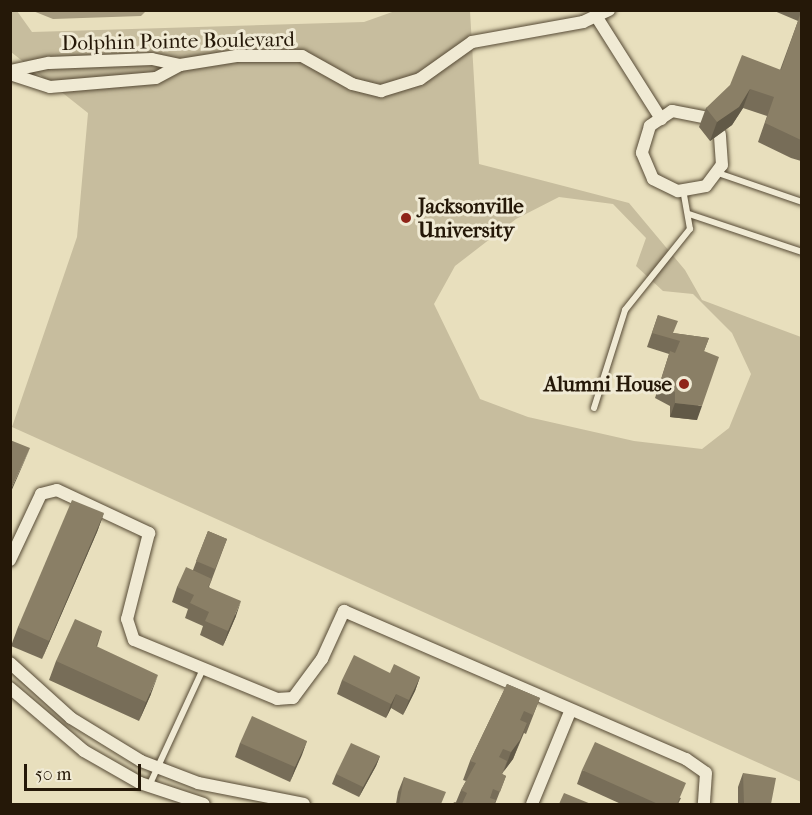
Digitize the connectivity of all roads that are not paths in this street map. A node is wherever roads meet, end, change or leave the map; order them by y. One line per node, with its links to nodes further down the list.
1 (609, 10): 2 (street, Dolphin Pointe Boulevard)
2 (597, 16): 3 (street, Dolphin Pointe Boulevard); 6 (street)
3 (180, 65): 4 (street, Dolphin Pointe Boulevard); 4 (street)
4 (10, 72)
5 (708, 118): 6 (street)
6 (662, 119): 9 (street)
7 (720, 134): 8 (street)
8 (718, 172): 9 (street); 10 (lane)
9 (683, 191): 11 (lane)
10 (801, 202)
11 (690, 214): 12 (lane); 13 (lane)
12 (801, 252)
13 (594, 408)
14 (10, 560): 16 (street)
15 (10, 663): 19 (street)
16 (204, 666): 18 (street); 19 (lane)
17 (10, 688): 20 (street)
18 (570, 712): 23 (street); 24 (street)
19 (158, 767): 20 (lane); 22 (street)
20 (149, 786): 21 (street)
21 (204, 804)
22 (304, 804)
23 (532, 804)
24 (704, 804)

